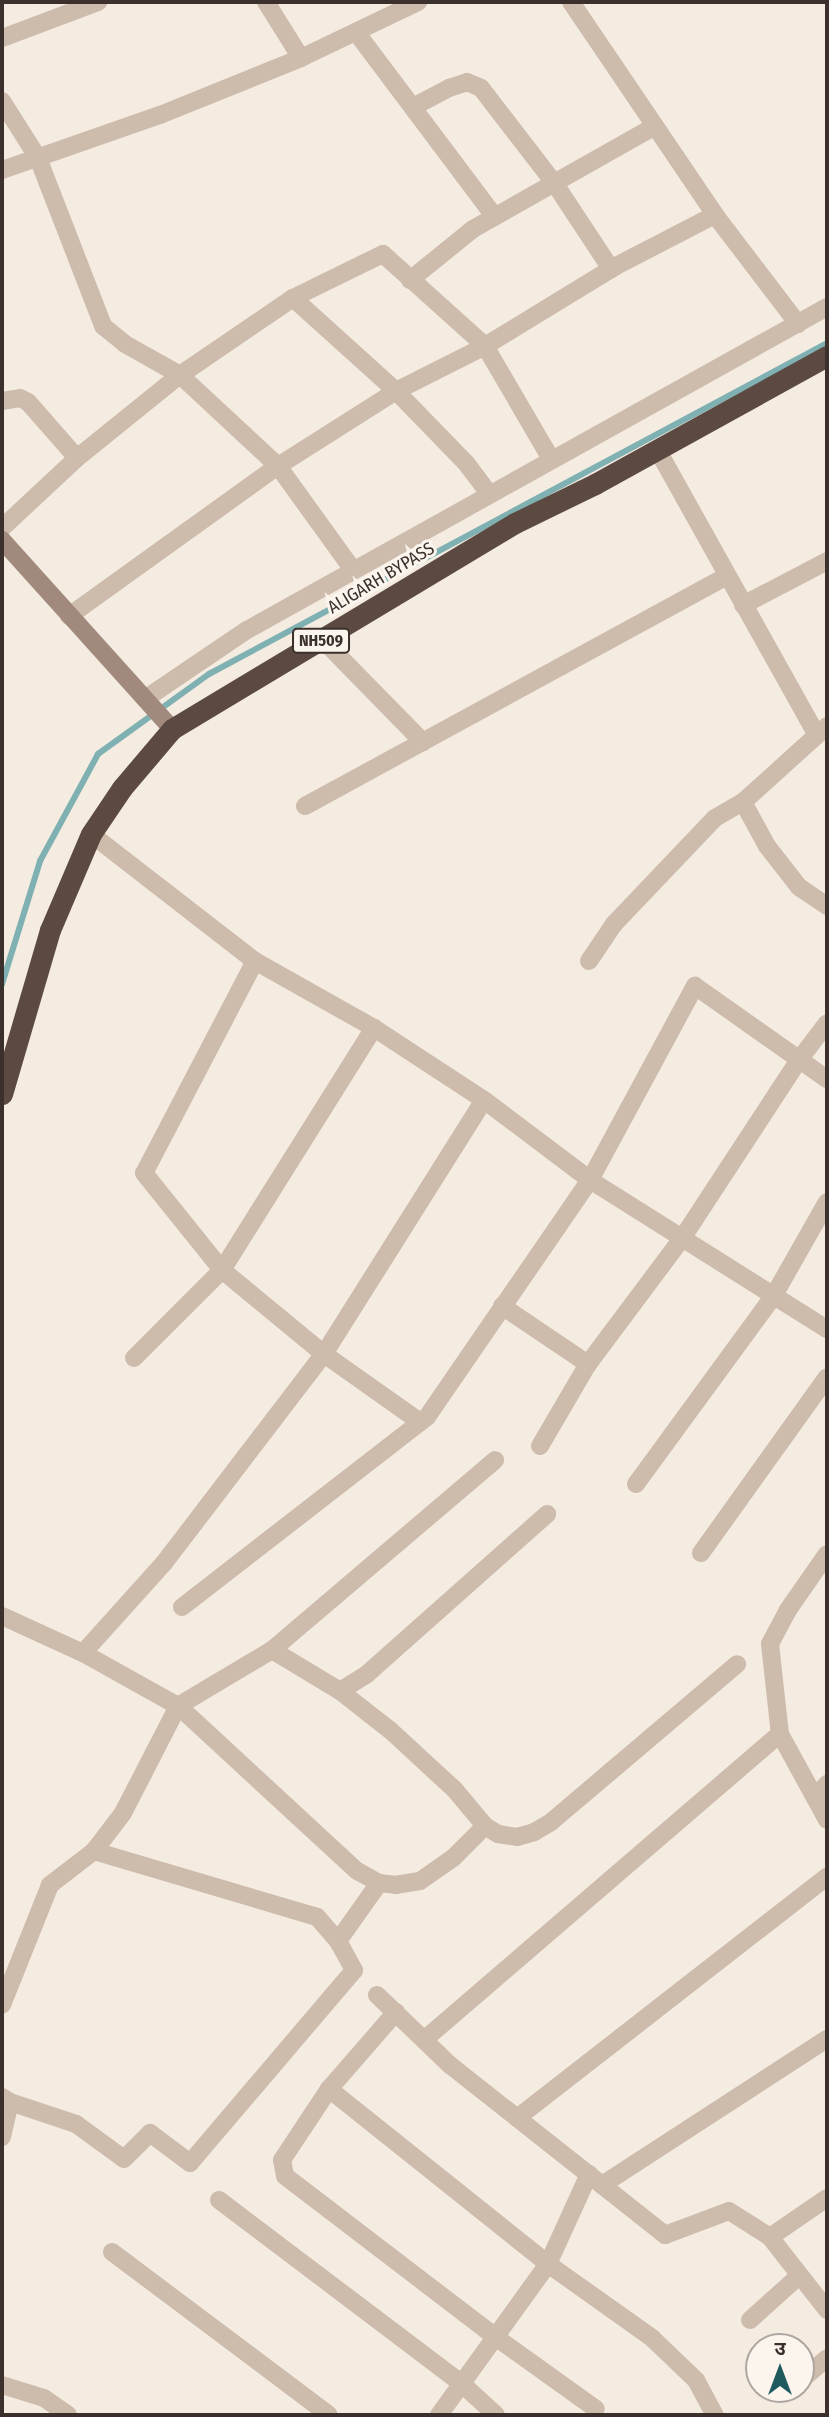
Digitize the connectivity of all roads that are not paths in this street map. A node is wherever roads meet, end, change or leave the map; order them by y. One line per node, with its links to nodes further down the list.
1 (98, 2): 6 (street)
2 (266, 2): 7 (street)
3 (418, 2): 5 (street)
4 (571, 2): 10 (street)
5 (356, 32): 7 (street); 9 (street)
6 (2, 38)
7 (301, 58): 11 (street)
8 (2, 101): 11 (street)
9 (413, 107): 13 (street); 15 (street)
10 (655, 126): 13 (street); 14 (street)
11 (38, 158): 12 (street); 23 (street)
12 (2, 170)
13 (555, 184): 15 (street); 16 (street)
14 (715, 215): 16 (street); 20 (street)
15 (495, 217): 17 (street)
16 (611, 269): 21 (street)
17 (410, 280): 18 (street); 21 (street)
18 (293, 298): 23 (street); 24 (street)
19 (827, 307): 20 (street)
20 (797, 324): 28 (street)
21 (485, 346): 24 (street); 28 (street)
22 (827, 356): 26 (highway, ALIGARH BYPASS / NH509)
23 (180, 375): 27 (street); 29 (street)
24 (396, 391): 29 (street); 30 (street)
25 (2, 401): 27 (street)
26 (657, 449): 35 (street); 38 (highway, ALIGARH BYPASS / NH509)
27 (77, 458): 31 (street)
28 (551, 459): 30 (street)
29 (278, 466): 34 (street); 37 (street)
30 (489, 494): 34 (street)
31 (2, 528)
32 (2, 540): 37 (street)
33 (827, 561): 36 (street)
34 (353, 569): 39 (street)
35 (726, 576): 36 (street); 42 (street)
36 (743, 605): 41 (street)
37 (69, 616): 39 (street)
38 (323, 640): 40 (highway, ALIGARH BYPASS / NH509); 42 (street)
39 (148, 702): 40 (street)
40 (169, 725): 45 (highway, ALIGARH BYPASS / NH509)
41 (822, 730): 43 (street)
42 (423, 742): 44 (street)
43 (743, 802): 46 (street); 48 (street)
44 (305, 806)
45 (91, 834): 47 (street); 53 (highway, ALIGARH BYPASS / NH509)
46 (827, 906)
47 (255, 961): 50 (street); 58 (street)
48 (589, 961)
49 (827, 1023): 51 (street)
50 (374, 1028): 54 (street); 58 (street)
51 (799, 1059): 52 (street); 55 (street); 57 (street)
52 (827, 1079)
53 (3, 1084)
54 (484, 1100): 55 (street); 62 (street)
55 (590, 1180): 57 (street); 60 (street)
56 (827, 1202): 59 (street)
57 (683, 1237): 59 (street); 64 (street)
58 (222, 1270): 62 (street); 63 (street)
59 (773, 1297): 61 (street); 69 (street)
60 (502, 1306): 64 (street); 66 (street)
61 (827, 1329)
62 (324, 1354): 66 (street); 76 (street)
63 (134, 1358)
64 (588, 1364): 67 (street)
65 (827, 1377): 71 (street)
66 (420, 1422): 73 (street)
67 (540, 1446)
68 (495, 1460): 75 (street)
69 (636, 1484)
70 (547, 1514): 78 (street)
71 (701, 1553)
72 (827, 1554): 80 (street)
73 (182, 1607)
74 (2, 1618): 76 (street)
75 (272, 1650): 78 (street); 79 (street)
76 (83, 1653): 79 (street)
77 (737, 1664): 83 (street)
78 (340, 1691): 83 (street)
79 (178, 1706): 84 (street); 86 (street)
80 (780, 1734): 81 (street); 91 (street)
81 (821, 1791): 82 (street)
82 (827, 1820)
83 (485, 1826): 86 (street)
84 (94, 1851): 87 (street); 89 (street)
85 (827, 1877): 95 (street)
86 (379, 1883): 87 (street)
87 (338, 1941): 94 (street)
88 (376, 1995): 90 (street)
89 (2, 2005)
90 (396, 2012): 91 (street); 93 (street)
91 (425, 2039): 95 (street)
92 (827, 2039): 97 (street)
93 (329, 2089): 102 (street); 106 (street)
94 (6, 2099): 96 (street)
95 (517, 2118): 97 (street)
96 (2, 2137)
97 (596, 2180): 100 (street); 102 (street)
98 (827, 2198): 100 (street)
99 (219, 2200): 107 (street)
100 (770, 2237): 103 (street)
101 (112, 2252): 112 (street)
102 (548, 2264): 106 (street); 115 (street)
103 (800, 2275): 104 (street); 105 (street)
104 (827, 2310)
105 (750, 2320)
106 (494, 2336): 107 (street); 110 (street)
107 (461, 2383): 113 (street); 114 (street)
108 (2, 2385): 109 (street)
109 (41, 2407): 111 (street)
110 (596, 2410)
111 (68, 2415)
112 (329, 2415)
113 (439, 2415)
114 (496, 2415)
115 (715, 2415)

